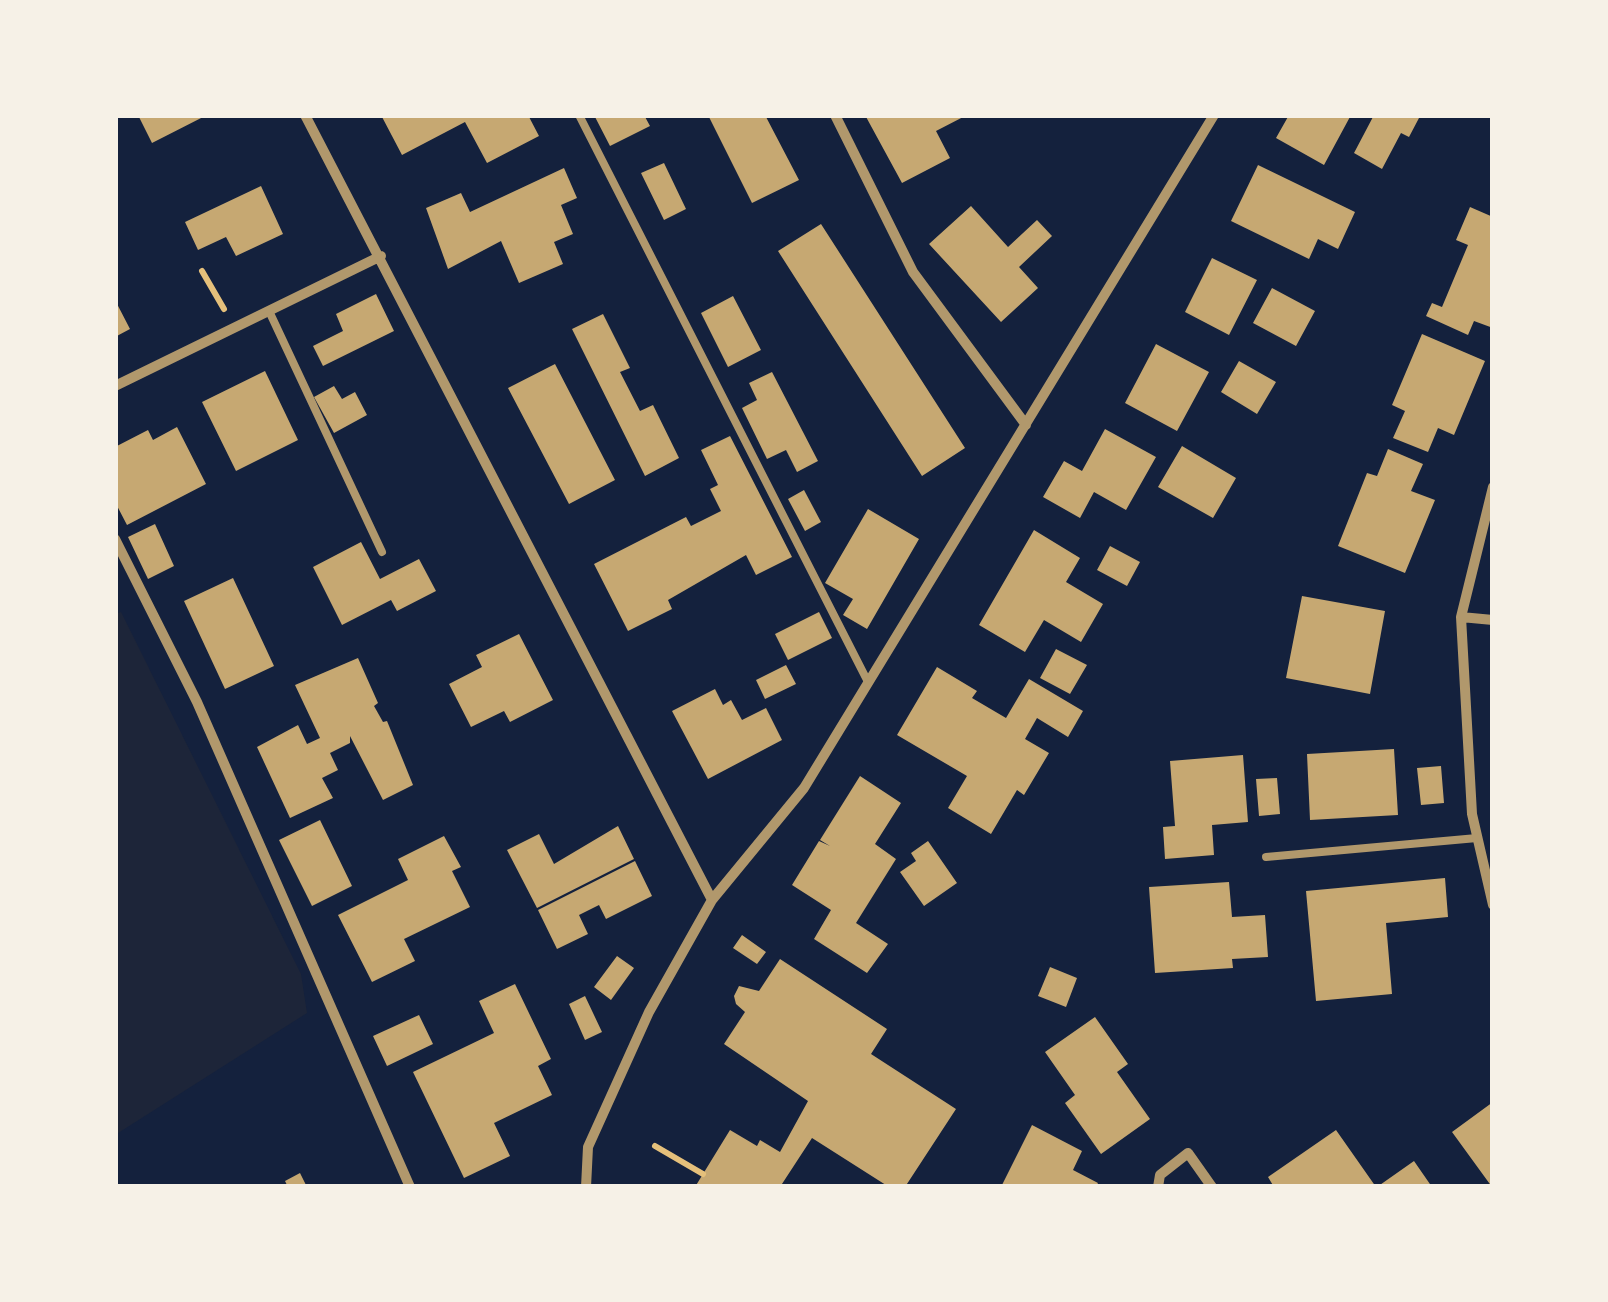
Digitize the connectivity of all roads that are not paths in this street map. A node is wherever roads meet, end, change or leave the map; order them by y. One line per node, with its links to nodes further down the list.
1 (304, 115): 5 (street)
2 (579, 115): 14 (lane)
3 (834, 115): 8 (street)
4 (1214, 115): 8 (street)
5 (381, 256): 6 (street); 17 (street)
6 (269, 311): 7 (street); 11 (lane)
7 (115, 386)
8 (1026, 425): 14 (street)
9 (1493, 486): 12 (street)
10 (115, 539): 19 (street)
11 (382, 552)
12 (1461, 616): 13 (street); 15 (street)
13 (1493, 620)
14 (868, 682): 17 (street)
15 (1477, 838): 16 (lane); 18 (street)
16 (1266, 857)
17 (712, 900): 20 (street)
18 (1493, 905)
19 (410, 1187)
20 (586, 1187)
21 (1158, 1187): 22 (street)
22 (1212, 1187)

